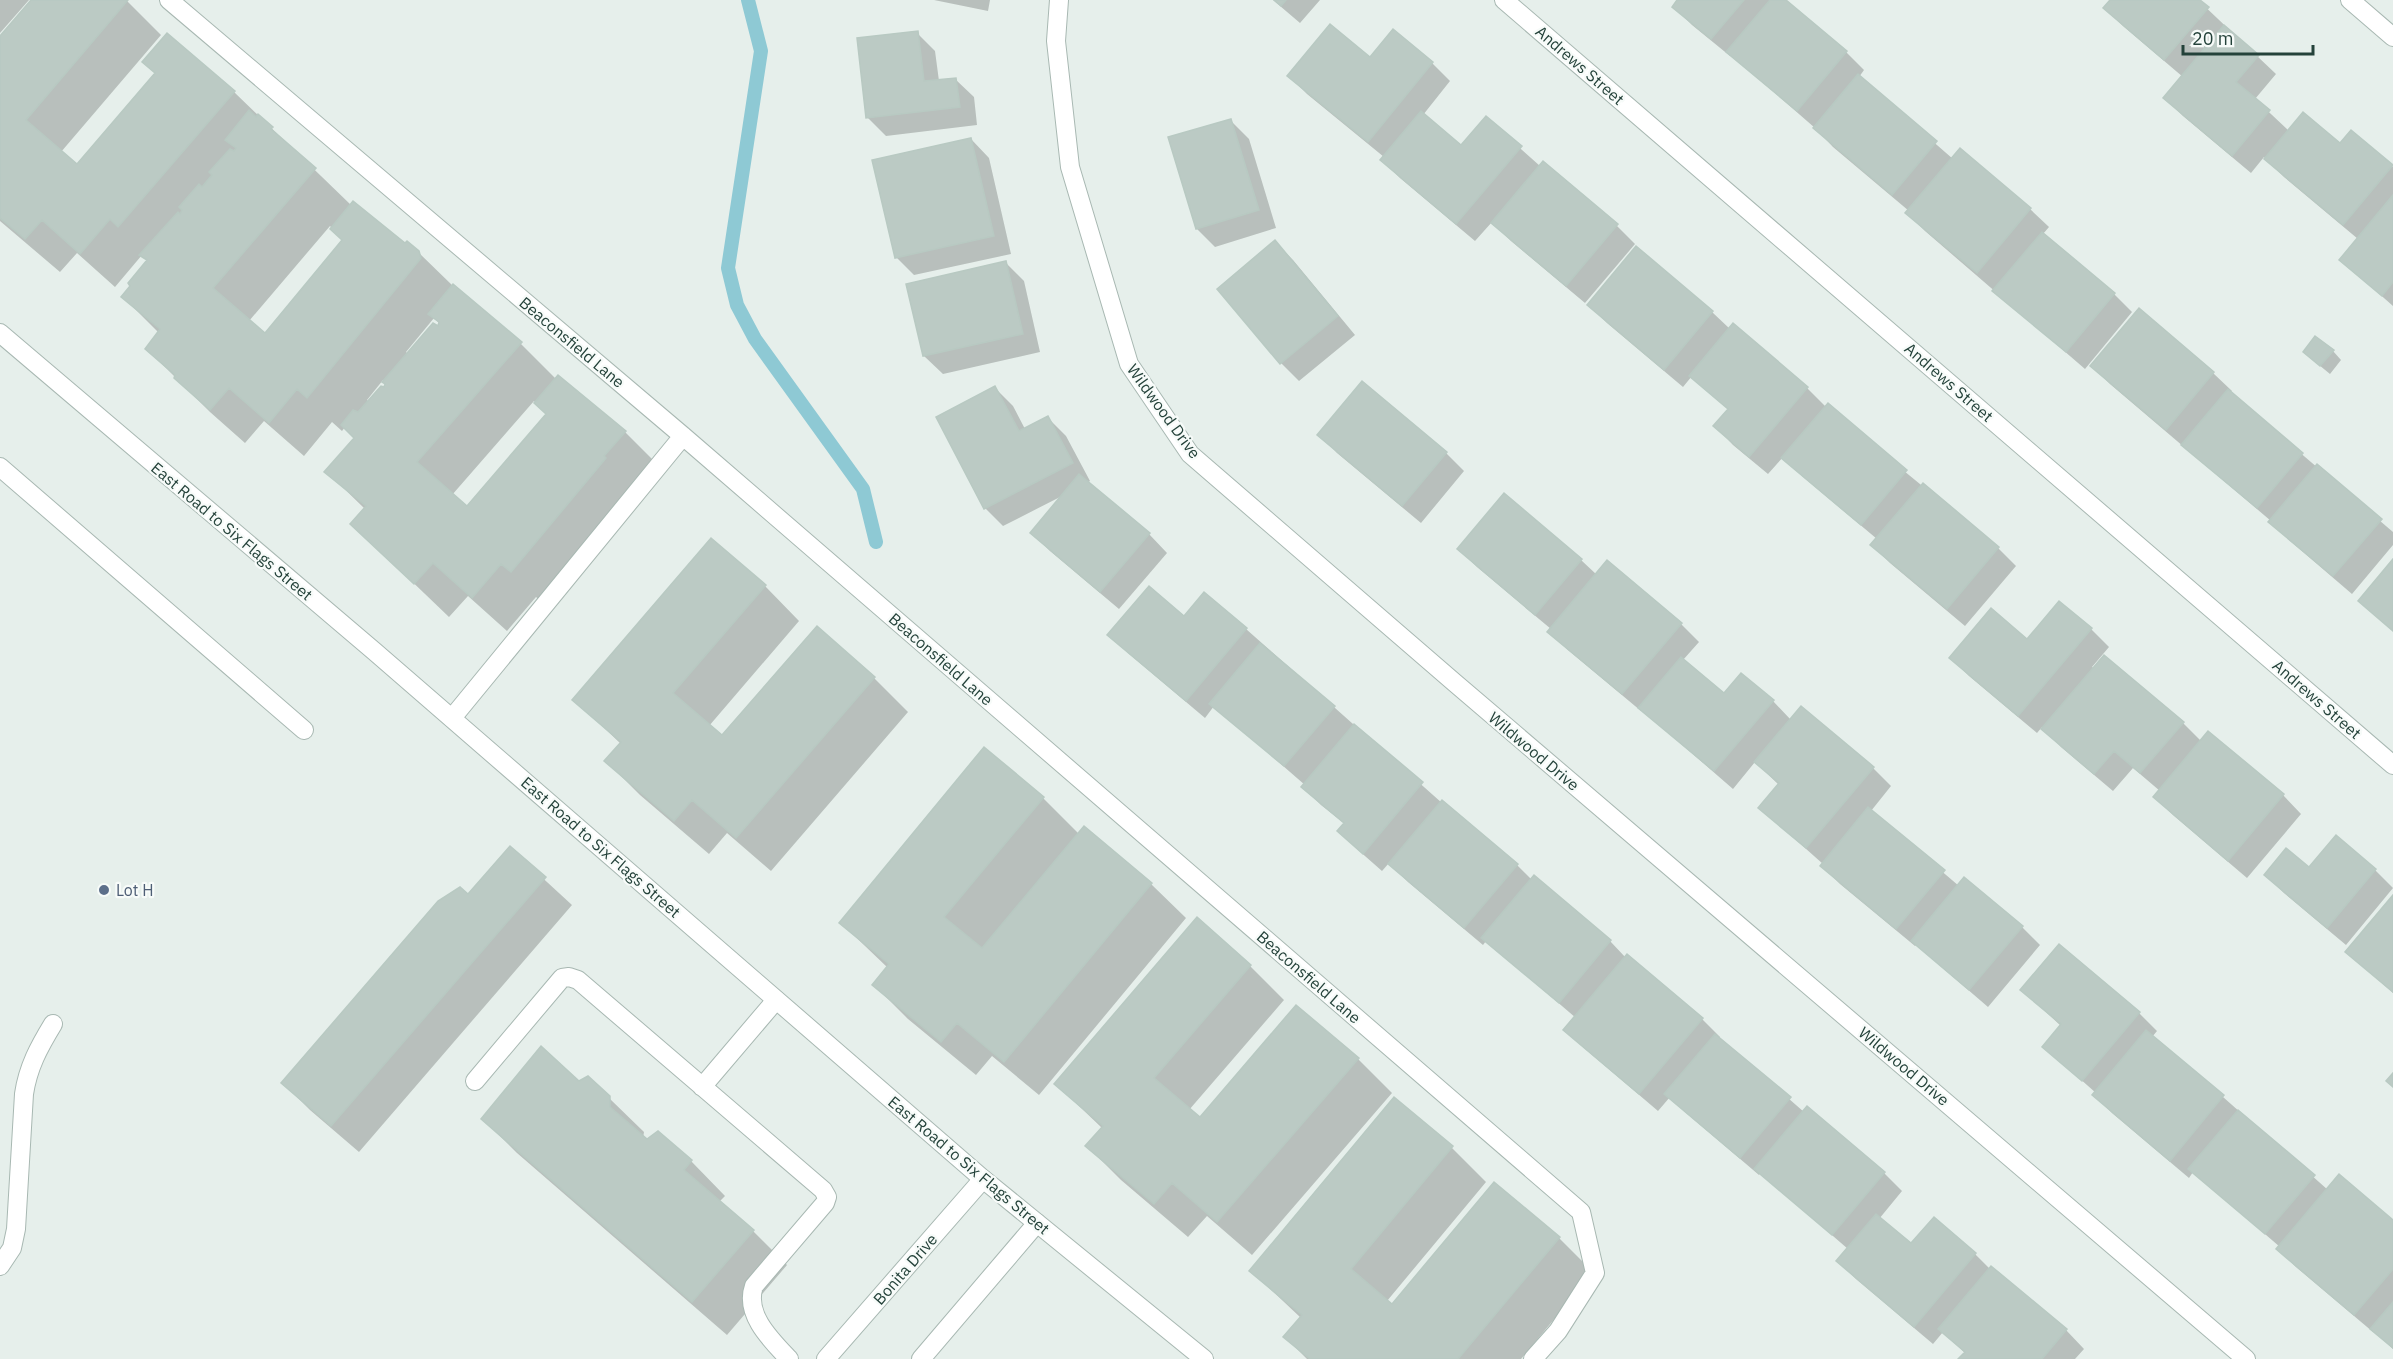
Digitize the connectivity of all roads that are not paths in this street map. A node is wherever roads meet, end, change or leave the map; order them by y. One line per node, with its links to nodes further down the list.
1 (169, 0): 7 (street, Beaconsfield Lane)
2 (1059, 0): 24 (street, Wildwood Drive)
3 (1504, 0): 11 (street, Andrews Street)
4 (2350, 0): 5 (street)
5 (2393, 37)
6 (0, 333): 9 (street, East Road to Six Flags Street)
7 (683, 436): 9 (street); 23 (street, Beaconsfield Lane)
8 (0, 467): 10 (street)
9 (452, 718): 12 (street, East Road to Six Flags Street)
10 (304, 730)
11 (2393, 765)
12 (776, 1000): 15 (street); 16 (street, East Road to Six Flags Street)
13 (53, 1024): 18 (street)
14 (475, 1081): 15 (street)
15 (702, 1087): 19 (street)
16 (983, 1179): 17 (street, East Road to Six Flags Street); 20 (street, Bonita Drive)
17 (1037, 1222): 21 (street); 22 (street, East Road to Six Flags Street)
18 (0, 1266)
19 (789, 1359)
20 (826, 1359)
21 (921, 1359)
22 (1204, 1359)
23 (1533, 1359)
24 (2246, 1359)

